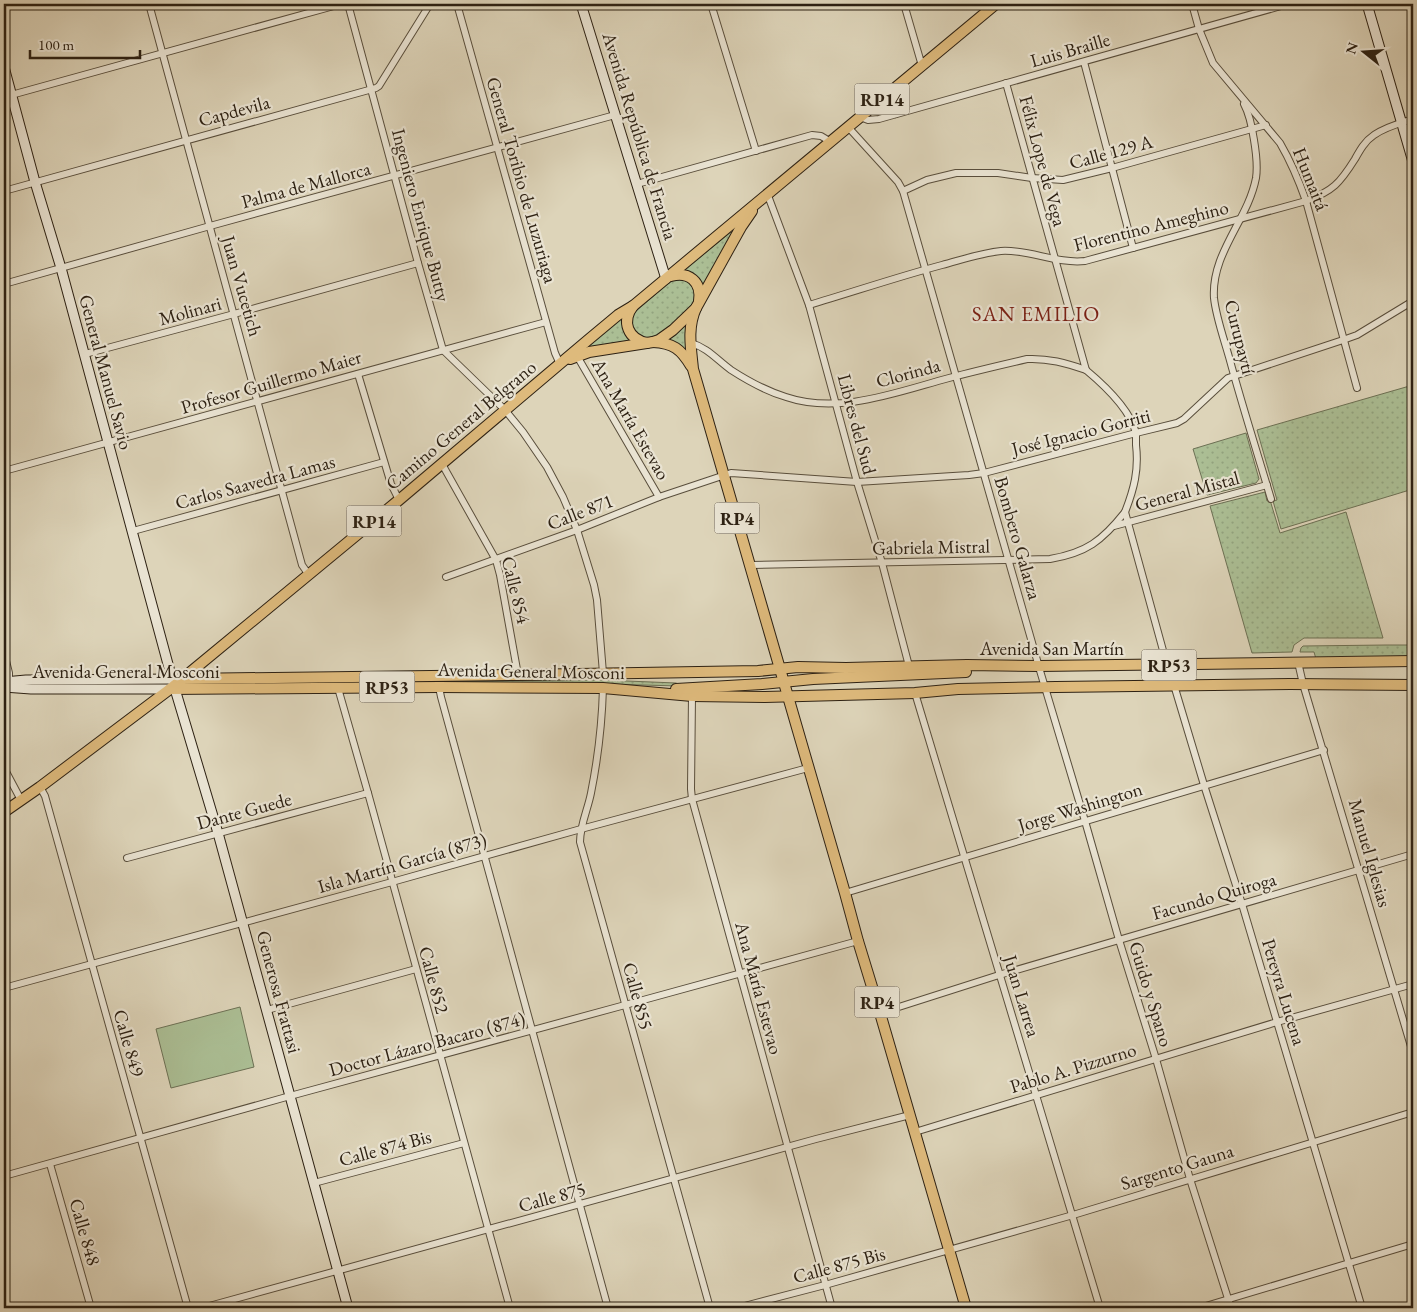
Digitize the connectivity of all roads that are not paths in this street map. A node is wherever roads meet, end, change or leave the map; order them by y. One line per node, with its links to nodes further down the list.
1 (149, 4): 14 (street, Juan Vucetich)
2 (341, 4): 14 (street)
3 (348, 4): 19 (street, Ingeniero Enrique Butty)
4 (430, 4): 19 (street)
5 (457, 4): 33 (street, General Toribio de Luzuriaga)
6 (581, 4): 24 (main road, Avenida República de Francia)
7 (711, 4): 34 (street)
8 (904, 4): 16 (street)
9 (996, 4): 16 (main road, Camino General Belgrano / RP14)
10 (1192, 4): 13 (street, Humaitá)
11 (1288, 4): 13 (street, Luis Braille)
12 (1367, 4): 27 (main road)
13 (1199, 28): 15 (street, Luis Braille); 22 (street, Humaitá)
14 (162, 54): 21 (street); 31 (street, Juan Vucetich)
15 (1084, 62): 18 (street, Luis Braille); 36 (street)
16 (922, 66): 20 (main road, Camino General Belgrano / RP14)
17 (4, 68): 21 (main road, General Manuel Savio)
18 (1006, 83): 23 (street, Luis Braille); 38 (street, Félix Lope de Vega)
19 (372, 90): 31 (street, Capdevila); 37 (street, Ingeniero Enrique Butty)
20 (888, 94): 23 (street); 25 (main road, Camino General Belgrano / RP14)
21 (8, 96): 39 (main road, General Manuel Savio)
22 (1241, 98): 28 (street, Humaitá); 30 (street, Curupaytí)
23 (896, 114): 25 (street, Luis Braille)
24 (615, 115): 33 (street, Palma de Mallorca); 40 (main road, Avenida República de Francia)
25 (860, 117): 29 (main road, Camino General Belgrano / RP14)
26 (1413, 119): 27 (street, Florentino Ameghino)
27 (1402, 123): 35 (main road); 44 (street, Florentino Ameghino)
28 (1266, 125): 30 (street, Calle 129 A); 44 (street, Humaitá)
29 (848, 127): 32 (main road, Camino General Belgrano / RP14); 42 (street, Bombero Galarza)
30 (1252, 130): 36 (street, Calle 129 A); 45 (street, Curupaytí)
31 (186, 140): 39 (street, Capdevila); 46 (street, Juan Vucetich)
32 (831, 142): 34 (street); 43 (main road, Camino General Belgrano / RP14)
33 (497, 148): 37 (street, Palma de Mallorca); 59 (street, General Toribio de Luzuriaga)
34 (756, 151): 40 (street)
35 (1413, 162)
36 (1112, 168): 38 (street, Calle 129 A); 47 (street)
37 (395, 176): 46 (street, Palma de Mallorca); 49 (street, Ingeniero Enrique Butty)
38 (1032, 178): 42 (street, Calle 129 A); 48 (street, Félix Lope de Vega)
39 (35, 182): 41 (street, Capdevila); 50 (main road, General Manuel Savio)
40 (637, 184): 52 (main road, Avenida República de Francia)
41 (4, 190)
42 (903, 191): 51 (street, Bombero Galarza)
43 (767, 193): 52 (main road, Camino General Belgrano / RP14); 55 (street, Libres del Sud); 57 (main road, Camino General Belgrano / RP14)
44 (1306, 201): 45 (street, Florentino Ameghino); 60 (street, Humaitá)
45 (1240, 220): 47 (street, Florentino Ameghino); 70 (street, Curupaytí)
46 (210, 226): 50 (street, Palma de Mallorca); 58 (street, Juan Vucetich)
47 (1133, 248): 48 (street, Florentino Ameghino)
48 (1054, 260): 51 (street, Florentino Ameghino); 68 (street, Félix Lope de Vega)
49 (418, 263): 58 (street, Molinari); 63 (street, Ingeniero Enrique Butty)
50 (62, 268): 53 (street, Palma de Mallorca); 64 (main road, General Manuel Savio)
51 (926, 270): 55 (street, Florentino Ameghino); 71 (street, Bombero Galarza)
52 (668, 278): 56 (main road, Camino General Belgrano); 57 (main road, RP4)
53 (4, 284)
54 (1413, 301): 60 (street, José Ignacio Gorriti)
55 (809, 305): 74 (street, Libres del Sud)
56 (633, 306): 61 (main road, RP4); 66 (main road, Camino General Belgrano / RP14)
57 (697, 306): 61 (main road, Camino General Belgrano); 62 (main road, RP4)
58 (234, 314): 64 (street, Molinari); 73 (street, Juan Vucetich)
59 (546, 322): 63 (street, Profesor Guillermo Maier); 66 (street, General Toribio de Luzuriaga)
60 (1344, 340): 70 (street, José Ignacio Gorriti); 72 (street, Humaitá)
61 (650, 343): 65 (main road, Camino General Belgrano / RP14); 67 (main road, RP4)
62 (691, 343): 67 (main road, RP4); 74 (street, Clorinda)
63 (443, 350): 69 (street, Profesor Guillermo Maier); 75 (street, Ingeniero Enrique Butty)
64 (85, 354): 77 (main road, General Manuel Savio)
65 (577, 356): 66 (main road, Camino General Belgrano / RP14); 86 (street, Ana María Estevao)
66 (562, 363): 75 (main road, Camino General Belgrano / RP14)
67 (693, 368): 82 (main road, RP4)
68 (1086, 370): 71 (street, Clorinda); 76 (street)
69 (358, 374): 73 (street, Profesor Guillermo Maier); 78 (street)
70 (1234, 375): 76 (street, José Ignacio Gorriti); 84 (street, Curupaytí)
71 (956, 376): 74 (street, Clorinda); 81 (street, Bombero Galarza)
72 (1357, 388)
73 (258, 401): 77 (street, Profesor Guillermo Maier); 85 (street, Juan Vucetich)
74 (836, 404): 83 (street, Libres del Sud)
75 (505, 410): 79 (main road, Camino General Belgrano / RP14); 92 (street, Ingeniero Enrique Butty)
76 (1136, 433): 81 (street, José Ignacio Gorriti); 89 (street)
77 (108, 443): 80 (street, Profesor Guillermo Maier); 93 (main road, General Manuel Savio)
78 (384, 462): 85 (street, Carlos Saavedra Lamas); 88 (street)
79 (442, 464): 88 (main road, Camino General Belgrano / RP14); 94 (street, Calle 854)
80 (4, 471)
81 (984, 473): 83 (street, José Ignacio Gorriti); 95 (street, Bombero Galarza)
82 (724, 475): 83 (street, José Ignacio Gorriti); 86 (street, Calle 871); 97 (main road, RP4)
83 (857, 482): 96 (street, Libres del Sud)
84 (1267, 486): 87 (street, Curupaytí); 90 (street, General Mistal)
85 (283, 490): 93 (street, Carlos Saavedra Lamas); 98 (street, Juan Vucetich)
86 (659, 497): 92 (street, Calle 871)
87 (1271, 499)
88 (399, 500): 98 (main road, Camino General Belgrano / RP14)
89 (1125, 512): 90 (street); 91 (street, Gabriela Mistral)
90 (1128, 522): 91 (street, General Mistal); 103 (street)
91 (1114, 526): 95 (street, Gabriela Mistral)
92 (577, 530): 94 (street, Calle 871); 108 (street, Ingeniero Enrique Butty)
93 (133, 531): 112 (main road, General Manuel Savio)
94 (496, 560): 99 (street, Calle 871); 109 (street, Calle 854)
95 (1010, 560): 96 (street, Gabriela Mistral); 106 (street, Bombero Galarza)
96 (882, 563): 97 (street, Gabriela Mistral); 104 (street, Libres del Sud)
97 (751, 565): 107 (main road, RP4)
98 (309, 575): 112 (main road, Camino General Belgrano / RP14)
99 (446, 577)
100 (4, 653): 111 (street)
101 (1413, 661): 102 (main road, Avenida San Martín / RP53)
102 (1298, 662): 103 (main road, Avenida San Martín / RP53); 113 (street, Manuel Iglesias)
103 (1167, 665): 106 (main road, Avenida San Martín / RP53)
104 (909, 666): 105 (main road, Avenida San Martín / RP53); 107 (main road, Avenida San Martín / RP53)
105 (1023, 666): 106 (main road, Avenida San Martín / RP53); 110 (main road, RP53)
106 (1039, 666): 117 (street, Bombero Galarza)
107 (780, 668): 108 (main road, Avenida General Mosconi / RP53); 110 (main road, RP4)
108 (603, 673): 109 (main road, Avenida General Mosconi / RP53)
109 (518, 676): 112 (main road, Avenida General Mosconi / RP53)
110 (784, 682): 119 (main road, RP53); 122 (main road, RP4)
111 (6, 684): 112 (main road, Avenida General Mosconi)
112 (175, 684): 118 (main road, Avenida General Mosconi / RP53); 127 (main road, Camino General Belgrano / RP14); 134 (main road, Generosa Frattasi)
113 (1303, 684): 114 (main road, Avenida San Martín / RP53); 115 (main road, Avenida San Martín / RP53); 123 (street, Manuel Iglesias)
114 (1174, 685): 117 (main road, Avenida San Martín / RP53); 126 (street, Pereyra Lucena)
115 (1413, 685)
116 (439, 687): 118 (main road, Avenida General Mosconi / RP53); 119 (main road, Avenida General Mosconi / RP53); 136 (street)
117 (1045, 687): 120 (main road, Avenida San Martín / RP53); 132 (street, Guido y Spano)
118 (338, 688): 128 (street, Calle 852)
119 (603, 688): 121 (main road, Avenida General Mosconi / RP53); 133 (street, Calle 855)
120 (915, 693): 122 (main road, Avenida San Martín / RP53); 138 (street, Juan Larrea)
121 (692, 696): 122 (main road, Avenida General Mosconi / RP53); 129 (street, Ana María Estevao)
122 (788, 696): 125 (main road, RP4)
123 (1324, 750): 126 (street, Jorge Washington); 139 (street, Manuel Iglesias)
124 (4, 768): 130 (street)
125 (808, 768): 129 (street, Isla Martín García (873)); 141 (main road, RP4)
126 (1204, 785): 132 (street, Jorge Washington); 142 (street, Pereyra Lucena)
127 (40, 787): 130 (main road, Camino General Belgrano / RP14); 146 (street, Calle 849)
128 (368, 792): 134 (street, Dante Guede); 140 (street, Calle 852)
129 (692, 799): 133 (street, Isla Martín García (873)); 148 (street, Ana María Estevao)
130 (21, 800): 131 (main road, Camino General Belgrano / RP14)
131 (4, 812)
132 (1085, 821): 138 (street, Jorge Washington); 144 (street, Guido y Spano)
133 (581, 829): 136 (street, Isla Martín García (873)); 153 (street, Calle 855)
134 (218, 833): 137 (street, Dante Guede); 143 (main road, Generosa Frattasi)
135 (1413, 854): 139 (street, Facundo Quiroga)
136 (484, 856): 140 (street, Isla Martín García (873)); 157 (street)
137 (127, 858)
138 (964, 858): 141 (street, Jorge Washington); 149 (street, Juan Larrea)
139 (1358, 870): 142 (street, Facundo Quiroga); 152 (street, Manuel Iglesias)
140 (392, 882): 143 (street, Isla Martín García (873)); 147 (street, Calle 852)
141 (845, 892): 145 (main road, RP4)
142 (1242, 904): 144 (street, Facundo Quiroga); 156 (street, Pereyra Lucena)
143 (243, 923): 146 (street, Isla Martín García (873)); 154 (main road, Generosa Frattasi)
144 (1118, 940): 149 (street, Facundo Quiroga); 160 (street, Guido y Spano)
145 (858, 941): 148 (street, Doctor Lázaro Bacaro (874)); 155 (main road, RP4)
146 (91, 964): 151 (street, Isla Martín García (873)); 166 (street, Calle 849)
147 (416, 969): 154 (street); 159 (street, Calle 852)
148 (740, 973): 153 (street, Doctor Lázaro Bacaro (874)); 169 (street, Ana María Estevao)
149 (999, 975): 155 (street, Facundo Quiroga); 161 (street, Juan Larrea)
150 (1413, 984): 152 (street, Pablo A. Pizzurno)
151 (4, 988)
152 (1394, 989): 156 (street, Pablo A. Pizzurno); 158 (street, Manuel Iglesias)
153 (625, 1006): 157 (street, Doctor Lázaro Bacaro (874)); 172 (street, Calle 855)
154 (266, 1010): 162 (main road, Generosa Frattasi)
155 (880, 1013): 164 (main road, RP4)
156 (1277, 1022): 160 (street, Pablo A. Pizzurno); 167 (street, Pereyra Lucena)
157 (532, 1030): 159 (street, Doctor Lázaro Bacaro (874)); 175 (street)
158 (1413, 1053)
159 (439, 1055): 162 (street, Doctor Lázaro Bacaro (874)); 168 (street, Calle 852)
160 (1156, 1059): 161 (street, Pablo A. Pizzurno); 173 (street, Guido y Spano)
161 (1036, 1095): 165 (street, Pablo A. Pizzurno); 176 (street, Juan Larrea)
162 (290, 1096): 166 (street, Doctor Lázaro Bacaro (874)); 174 (main road, Generosa Frattasi)
163 (1413, 1112): 167 (street, Sargento Gauna)
164 (910, 1115): 165 (main road, RP4); 169 (street, Calle 875)
165 (915, 1132): 179 (main road, RP4)
166 (140, 1139): 170 (street, Doctor Lázaro Bacaro (874)); 185 (street, Calle 849)
167 (1312, 1141): 173 (street, Sargento Gauna); 180 (street, Pereyra Lucena)
168 (464, 1143): 174 (street, Calle 874 Bis); 177 (street, Calle 852)
169 (788, 1148): 172 (street, Calle 875); 182 (street, Ana María Estevao)
170 (50, 1164): 171 (street, Doctor Lázaro Bacaro (874)); 184 (street, Calle 848)
171 (4, 1176)
172 (673, 1179): 175 (street, Calle 875); 190 (street, Calle 855)
173 (1190, 1179): 176 (street, Sargento Gauna); 183 (street, Guido y Spano)
174 (314, 1183): 181 (main road, Generosa Frattasi)
175 (581, 1204): 177 (street, Calle 875); 189 (street)
176 (1072, 1215): 179 (street, Sargento Gauna); 194 (street, Juan Larrea)
177 (488, 1230): 181 (street, Calle 875); 188 (street, Calle 852)
178 (1413, 1244): 180 (street)
179 (949, 1250): 182 (street, Calle 875 Bis); 193 (main road, RP4)
180 (1349, 1263): 183 (street); 197 (street, Pereyra Lucena)
181 (338, 1272): 186 (street, Calle 875); 187 (main road, Generosa Frattasi)
182 (825, 1285): 191 (street, Calle 875 Bis); 192 (street, Ana María Estevao)
183 (1228, 1299): 195 (street); 196 (street, Guido y Spano)
184 (91, 1308)
185 (188, 1308)
186 (202, 1308)
187 (348, 1308)
188 (510, 1308)
189 (608, 1308)
190 (710, 1308)
191 (737, 1308)
192 (832, 1308)
193 (966, 1308)
194 (1100, 1308)
195 (1199, 1308)
196 (1231, 1308)
197 (1362, 1308)

